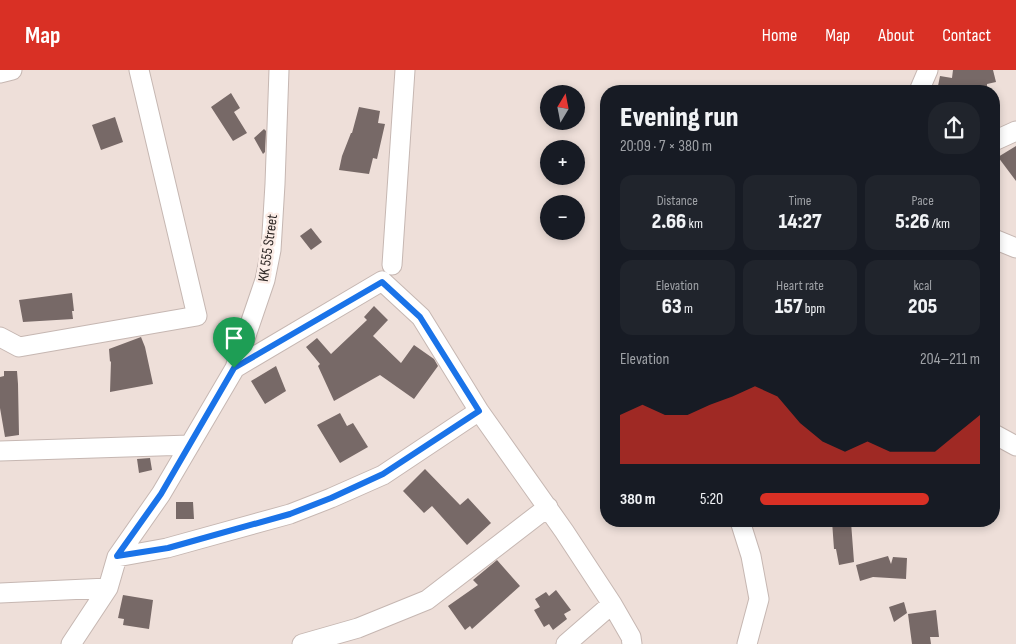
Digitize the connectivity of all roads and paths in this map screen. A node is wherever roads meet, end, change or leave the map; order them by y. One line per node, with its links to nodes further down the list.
1 (12, 70): 6 (street)
2 (139, 70): 11 (street)
3 (279, 70): 12 (street, KK 555 Street)
4 (405, 70): 10 (street)
5 (928, 70): 7 (street)
6 (0, 73)
7 (922, 85)
8 (1016, 131): 9 (street)
9 (1000, 138)
10 (392, 265)
11 (0, 337)
12 (234, 368): 13 (street); 15 (street, KK 555 Street)
13 (479, 411): 18 (street); 20 (street)
14 (1000, 437): 16 (street)
15 (190, 445): 17 (street); 20 (street, KK 555 Street)
16 (1016, 446)
17 (0, 451)
18 (548, 508): 23 (street); 25 (street)
19 (742, 527): 28 (street)
20 (117, 556): 21 (street, KK 555 Street)
21 (108, 588): 22 (street); 24 (street, KK 555 Street)
22 (0, 593)
23 (612, 604): 26 (street); 27 (street)
24 (71, 644)
25 (302, 644)
26 (566, 644)
27 (632, 644)
28 (747, 644)

